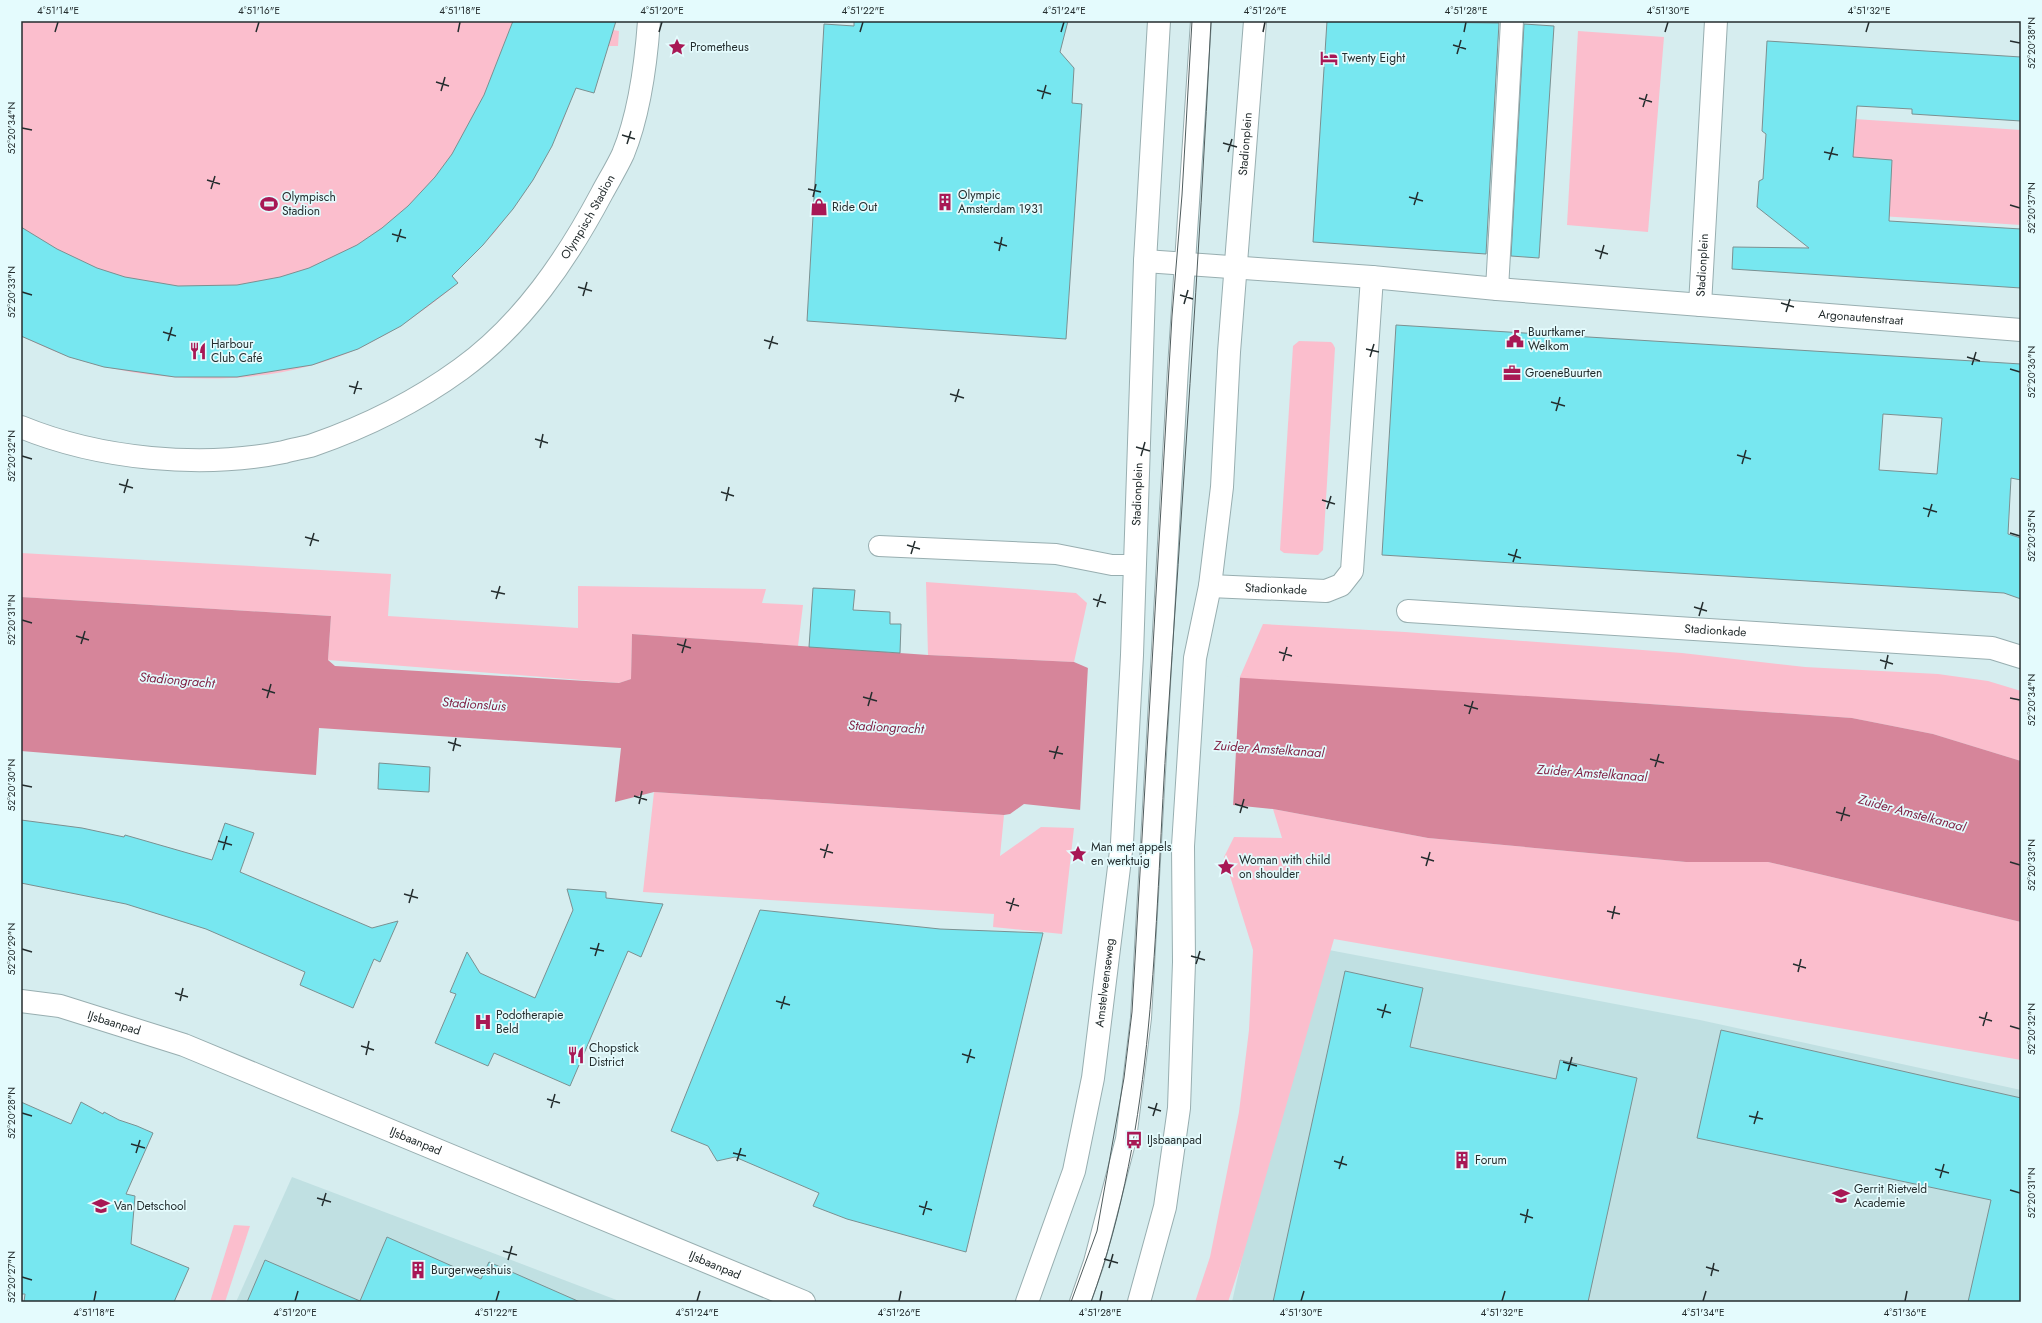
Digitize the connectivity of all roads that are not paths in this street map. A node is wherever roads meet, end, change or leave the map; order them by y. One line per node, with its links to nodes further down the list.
1 (649, 21): 14 (street, Olympisch Stadion)
2 (1159, 21): 7 (street, Stadionplein)
3 (1201, 21): 8 (lane)
4 (1254, 21): 9 (street, Stadionplein)
5 (1512, 21): 11 (street)
6 (1716, 21): 12 (street, Stadionplein)
7 (1145, 261): 8 (street, Stadionplein); 16 (street, Stadionplein)
8 (1186, 264): 9 (street, Stadionplein); 24 (lane)
9 (1236, 268): 10 (street, Stadionplein); 17 (street, Stadionplein)
10 (1372, 277): 11 (street, Stadionplein); 17 (street, Stadionkade)
11 (1496, 289): 12 (street, Stadionplein)
12 (1700, 305): 13 (street, Argonautenstraat)
13 (2021, 330)
14 (21, 427)
15 (879, 546): 16 (lane)
16 (1135, 565): 19 (street, Stadionplein)
17 (1210, 586): 25 (street, Stadionplein)
18 (1408, 611): 20 (street, Stadionkade)
19 (1132, 654): 23 (street, Amstelveenseweg)
20 (2021, 657)
21 (21, 1001): 22 (street, IJsbaanpad)
22 (804, 1302)
23 (1027, 1302)
24 (1080, 1302)
25 (1139, 1302)

